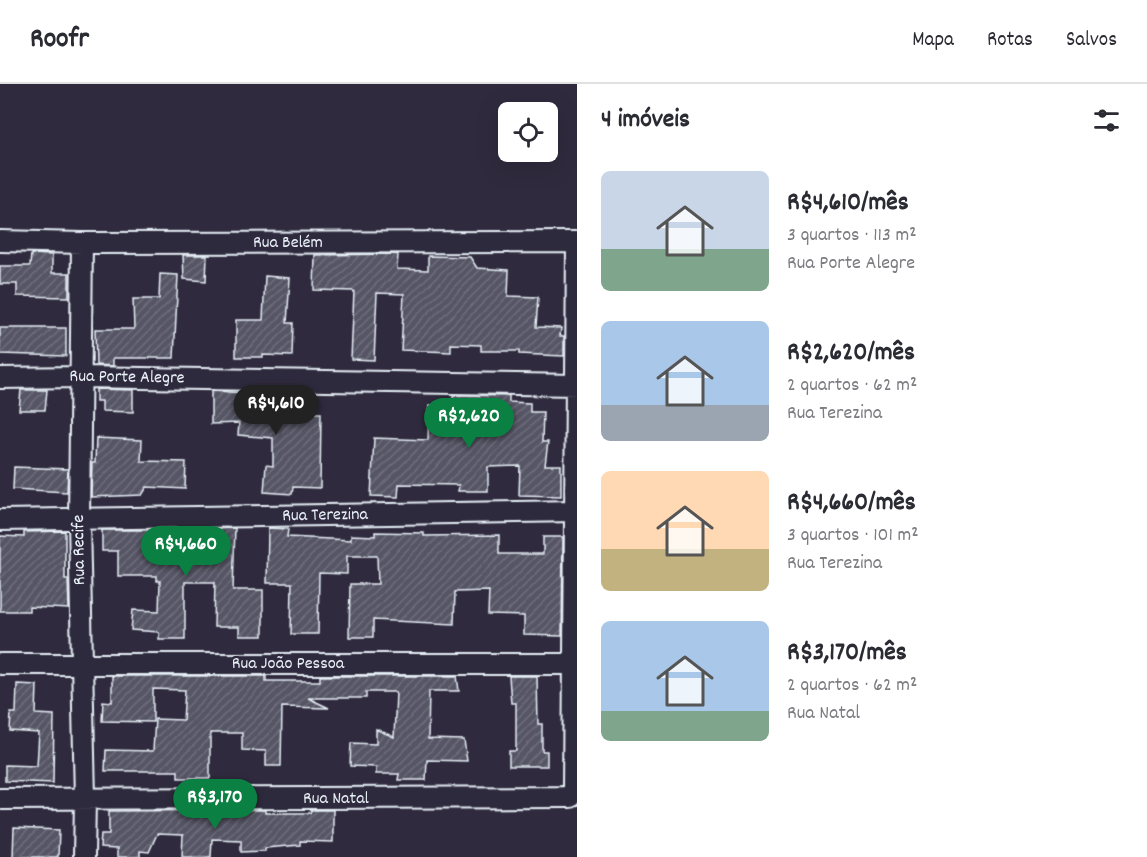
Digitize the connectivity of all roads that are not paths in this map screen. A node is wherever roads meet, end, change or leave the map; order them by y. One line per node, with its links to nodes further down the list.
1 (0, 241): 3 (street, Rua Belém)
2 (577, 242): 3 (street, Rua Belém); 6 (street)
3 (82, 243): 4 (street, Rua Recife)
4 (81, 377): 5 (street, Rua Porte Alegre); 6 (street, Rua Porte Alegre); 9 (street, Rua Recife)
5 (0, 378)
6 (576, 385): 7 (street)
7 (576, 511): 9 (street, Rua Terezina); 12 (street)
8 (0, 520): 9 (street, Rua Terezina)
9 (79, 520): 11 (street, Rua Recife)
10 (0, 664): 11 (street, Rua João Pessoa)
11 (83, 664): 12 (street, Rua João Pessoa); 14 (street, Rua Recife)
12 (575, 664): 14 (street, Rua Natal)
13 (0, 799): 14 (street, Rua Natal)
14 (85, 799): 15 (street, Rua Recife)
15 (84, 857)

